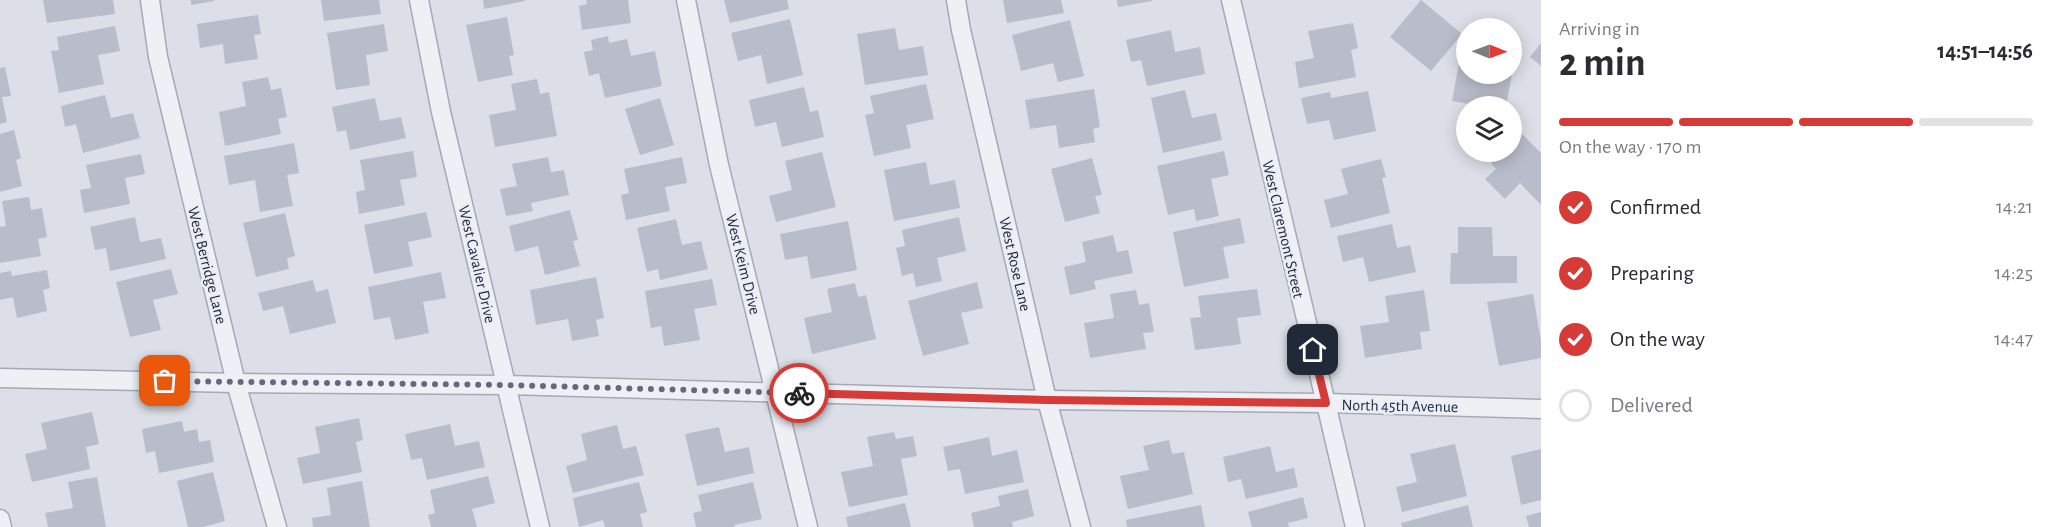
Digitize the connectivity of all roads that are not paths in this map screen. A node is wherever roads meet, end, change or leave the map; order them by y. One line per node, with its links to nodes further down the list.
1 (150, 0): 7 (street, West Berridge Lane)
2 (419, 0): 8 (street, West Cavalier Drive)
3 (686, 0): 9 (street, West Keim Drive)
4 (956, 0): 10 (street, West Rose Lane)
5 (1231, 0): 11 (street, West Claremont Street)
6 (0, 378): 7 (street, North 45th Avenue)
7 (236, 383): 8 (street, North 45th Avenue); 15 (street, West Berridge Lane)
8 (505, 385): 9 (street, North 45th Avenue); 16 (street, West Cavalier Drive)
9 (775, 392): 10 (street, North 45th Avenue); 17 (street, West Keim Drive)
10 (1047, 400): 11 (street, North 45th Avenue); 18 (street, West Rose Lane)
11 (1326, 403): 12 (street, North 45th Avenue); 19 (street, West Claremont Street)
12 (1541, 409)
13 (0, 519): 14 (street)
14 (2, 527)
15 (277, 527)
16 (540, 527)
17 (808, 527)
18 (1081, 527)
19 (1355, 527)

